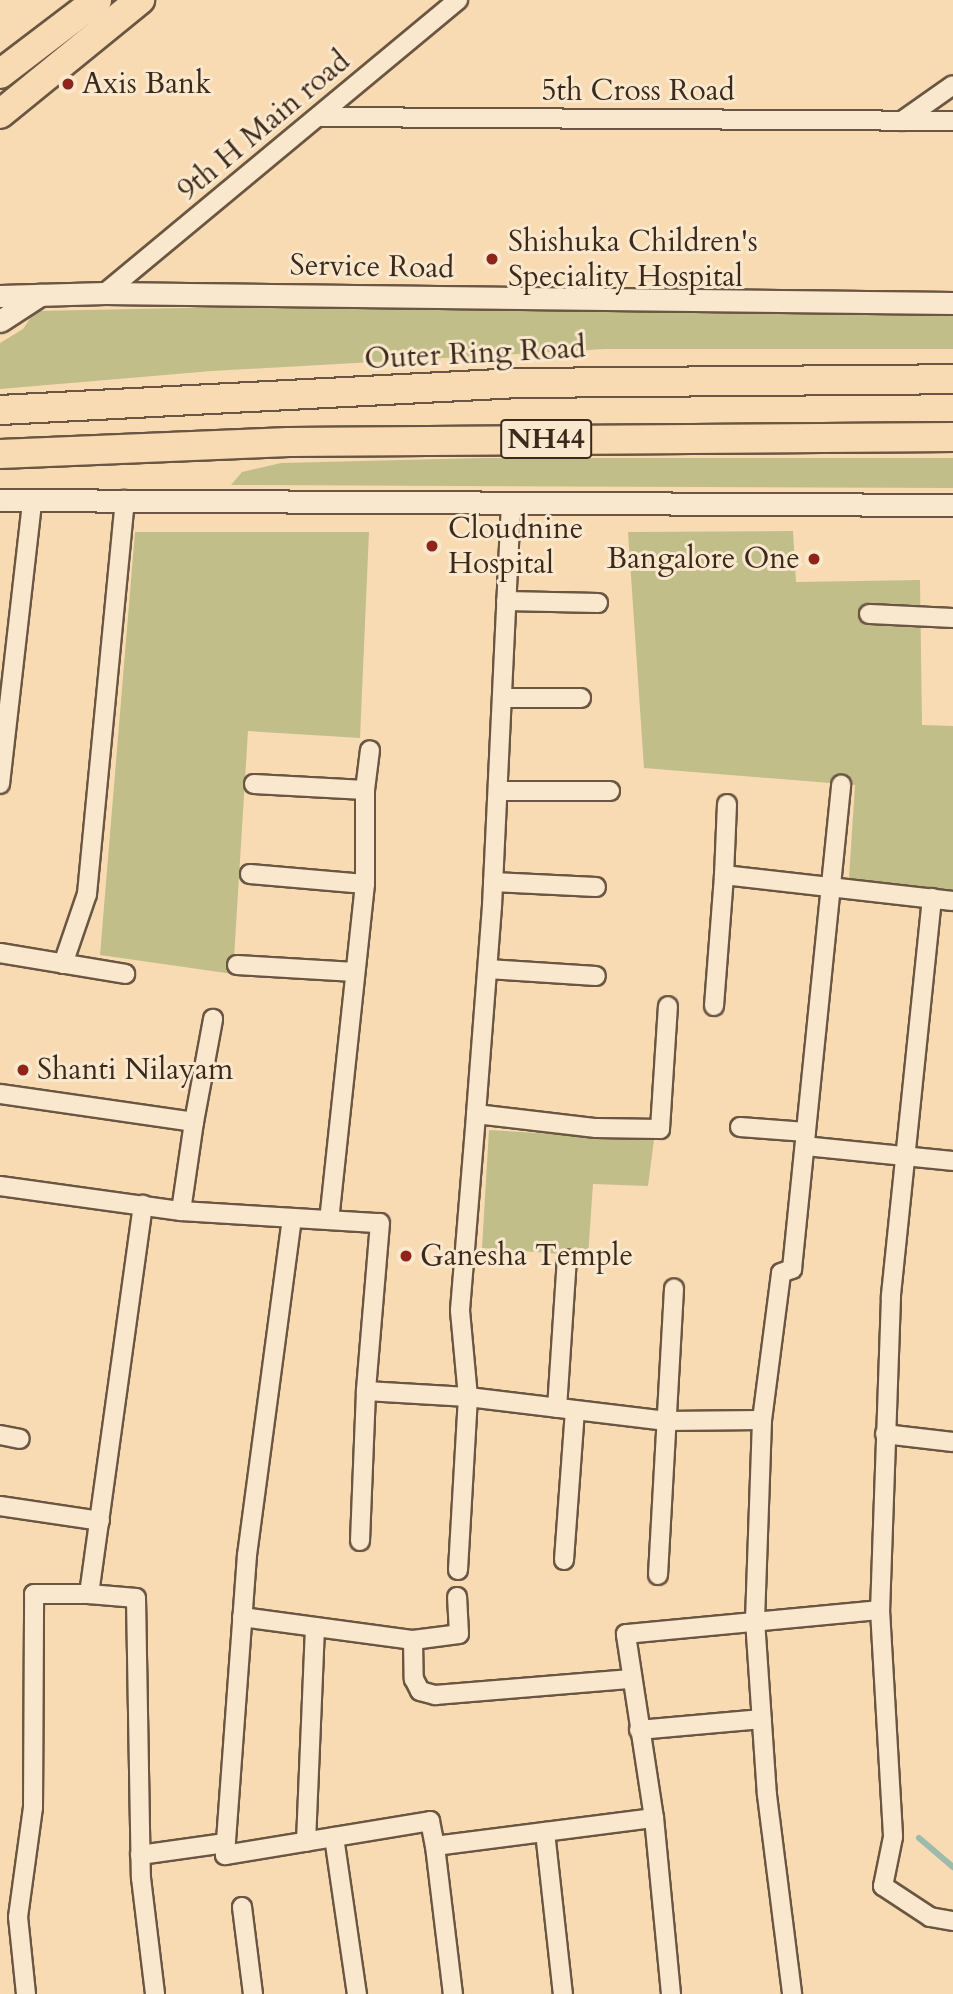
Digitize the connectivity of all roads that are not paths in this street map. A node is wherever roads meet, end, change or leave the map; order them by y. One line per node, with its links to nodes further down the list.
1 (97, 0): 4 (main road)
2 (139, 0): 6 (main road)
3 (458, 0): 7 (street, 9th H Main road)
4 (0, 74)
5 (953, 85): 8 (street)
6 (0, 114)
7 (322, 117): 8 (street, 5th Cross Road); 10 (street, 9th H Main road)
8 (902, 121): 9 (street, 5th Cross Road)
9 (953, 121)
10 (105, 293): 11 (street, Service Road); 13 (street, Service Road)
11 (40, 295): 12 (street, Service Road); 14 (street)
12 (0, 296)
13 (953, 303)
14 (0, 321)
15 (953, 379): 16 (main road, Outer Ring Road / NH44)
16 (0, 411)
17 (953, 437): 18 (main road, NH44)
18 (0, 454)
19 (0, 500): 21 (street)
20 (125, 500): 21 (street); 22 (street); 47 (street)
21 (32, 501): 32 (street)
22 (511, 503): 23 (street); 24 (street)
23 (953, 505)
24 (506, 601): 25 (street); 28 (street)
25 (598, 603)
26 (869, 614): 27 (street)
27 (953, 618)
28 (502, 698): 29 (street); 35 (street)
29 (581, 698)
30 (370, 750): 34 (street)
31 (841, 783): 42 (street)
32 (0, 784)
33 (254, 784): 34 (street)
34 (365, 790): 41 (street)
35 (498, 791): 36 (street); 40 (street)
36 (610, 791)
37 (727, 804): 39 (street)
38 (250, 874): 41 (street)
39 (724, 875): 42 (street); 54 (street)
40 (493, 882): 43 (street); 49 (street)
41 (365, 884): 50 (street)
42 (830, 886): 44 (street); 60 (street)
43 (596, 887)
44 (932, 898): 45 (street); 61 (street)
45 (953, 901)
46 (0, 953): 47 (street)
47 (63, 964): 51 (street)
48 (237, 965): 50 (street)
49 (488, 969): 52 (street); 57 (street)
50 (355, 972): 67 (street)
51 (125, 974)
52 (596, 976)
53 (668, 1006): 57 (street)
54 (714, 1006)
55 (213, 1019): 58 (street)
56 (0, 1094): 58 (street)
57 (476, 1114): 71 (street)
58 (194, 1122): 65 (street)
59 (740, 1127): 60 (street)
60 (806, 1139): 61 (street); 74 (street)
61 (904, 1153): 62 (street); 76 (street)
62 (953, 1161)
63 (0, 1186): 64 (street)
64 (143, 1205): 65 (street); 81 (street)
65 (181, 1211): 66 (street)
66 (292, 1218): 67 (street); 89 (street)
67 (329, 1220): 70 (street)
68 (567, 1259): 72 (street)
69 (674, 1288): 75 (street)
70 (366, 1391): 71 (street); 82 (street)
71 (468, 1398): 72 (street); 84 (street)
72 (557, 1408): 73 (street)
73 (575, 1410): 75 (street); 83 (street)
74 (762, 1420): 75 (street); 90 (street)
75 (665, 1421): 85 (street)
76 (885, 1434): 79 (street); 88 (street)
77 (0, 1435): 78 (street)
78 (20, 1439)
79 (953, 1442)
80 (0, 1506): 81 (street)
81 (100, 1521): 86 (street)
82 (359, 1541)
83 (564, 1560)
84 (458, 1570)
85 (658, 1575)
86 (89, 1594): 102 (street); 105 (street)
87 (457, 1597): 92 (street)
88 (880, 1610): 90 (street); 104 (street)
89 (242, 1617): 91 (street); 100 (street)
90 (755, 1620): 93 (street); 94 (street)
91 (315, 1627): 92 (street); 99 (street)
92 (413, 1640): 93 (street)
93 (631, 1679): 95 (street)
94 (762, 1719): 95 (street); 112 (street)
95 (639, 1730): 96 (street)
96 (653, 1818): 97 (street); 111 (street)
97 (545, 1832): 101 (street); 110 (street)
98 (334, 1837): 99 (street); 101 (street); 108 (street)
99 (306, 1842): 100 (street)
100 (225, 1843): 102 (street)
101 (435, 1846): 109 (street)
102 (140, 1855): 106 (street)
103 (243, 1907): 107 (street)
104 (953, 1922)
105 (26, 1994)
106 (155, 1994)
107 (253, 1994)
108 (357, 1994)
109 (453, 1994)
110 (563, 1994)
111 (671, 1994)
112 (792, 1994)

